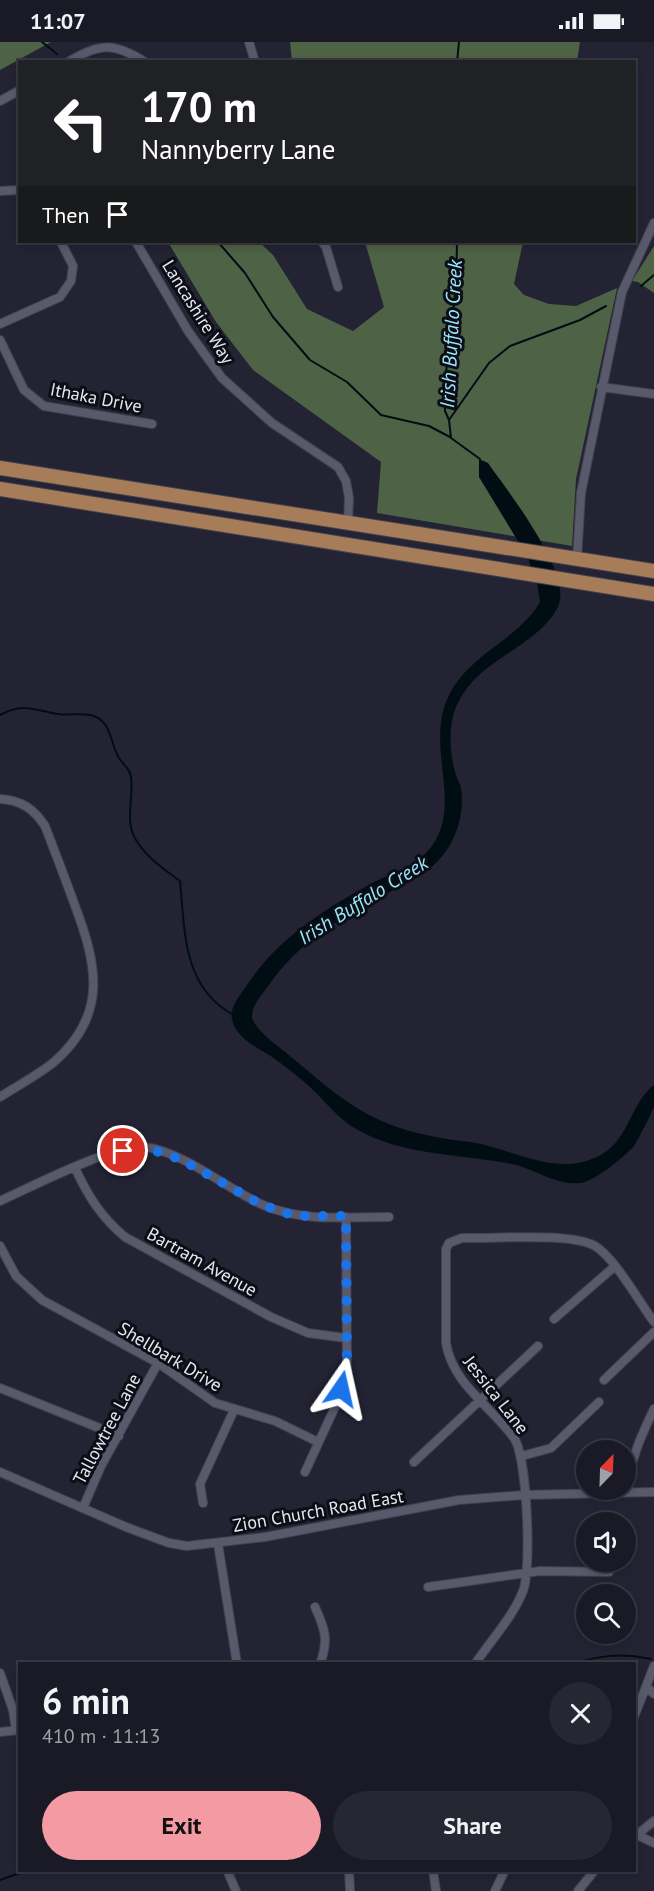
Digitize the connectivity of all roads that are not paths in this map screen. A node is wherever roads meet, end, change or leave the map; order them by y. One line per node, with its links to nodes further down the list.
1 (249, 42): 4 (street)
2 (71, 60): 3 (street)
3 (142, 60)
4 (254, 60)
5 (18, 92): 6 (street)
6 (0, 100)
7 (18, 190): 8 (street)
8 (0, 191)
9 (654, 223): 16 (street)
10 (62, 243): 14 (street)
11 (137, 243): 21 (street, Lancashire Way)
12 (322, 243): 13 (street)
13 (338, 287)
14 (0, 324)
15 (0, 339): 18 (street, Ithaka Drive)
16 (601, 387): 17 (street); 22 (street)
17 (654, 394)
18 (152, 423)
19 (0, 468): 21 (highway)
20 (0, 489): 24 (highway)
21 (348, 522): 22 (highway)
22 (577, 559): 23 (highway)
23 (654, 571)
24 (654, 594)
25 (0, 799): 26 (street)
26 (0, 1097)
27 (75, 1167): 28 (street); 29 (street); 36 (street, Bartram Avenue)
28 (0, 1201)
29 (346, 1216): 30 (street); 36 (street)
30 (389, 1217)
31 (0, 1246): 38 (street, Shellbark Drive)
32 (614, 1267): 33 (street); 34 (street); 41 (street, Jessica Lane)
33 (554, 1320)
34 (654, 1322)
35 (654, 1332): 39 (street)
36 (346, 1338): 46 (street)
37 (538, 1346): 41 (street)
38 (158, 1363): 44 (street, Shellbark Drive); 45 (street, Tallowtree Lane)
39 (604, 1380)
40 (0, 1388): 45 (street)
41 (480, 1400): 48 (street, Jessica Lane); 49 (street)
42 (599, 1402): 48 (street)
43 (654, 1409): 47 (street)
44 (234, 1410): 46 (street, Shellbark Drive); 56 (street)
45 (119, 1436): 57 (street, Tallowtree Lane)
46 (318, 1442): 51 (street)
47 (636, 1452)
48 (522, 1456): 55 (street, Jessica Lane)
49 (414, 1462)
50 (0, 1472): 57 (street, Zion Church Road East)
51 (305, 1472)
52 (636, 1492): 53 (street, Zion Church Road East)
53 (654, 1492)
54 (576, 1494): 55 (street, Zion Church Road East)
55 (525, 1495): 58 (street, Zion Church Road East); 60 (street, Jessica Lane)
56 (203, 1503)
57 (83, 1508): 58 (street, Zion Church Road East)
58 (218, 1544): 63 (street)
59 (609, 1572): 60 (street)
60 (528, 1573): 61 (street); 65 (street)
61 (428, 1587)
62 (315, 1607): 64 (street)
63 (237, 1662)
64 (321, 1662)
65 (477, 1662)
66 (654, 1666): 68 (street)
67 (0, 1673): 71 (street)
68 (646, 1686): 69 (street); 70 (street)
69 (654, 1694)
70 (636, 1712)
71 (18, 1730): 72 (street)
72 (0, 1732)
73 (654, 1821): 74 (street)
74 (636, 1835): 75 (street)
75 (654, 1843)
76 (228, 1872): 81 (street)
77 (349, 1872): 82 (street)
78 (433, 1872): 83 (street)
79 (504, 1872): 84 (street)
80 (593, 1872): 85 (street)
81 (236, 1891)
82 (350, 1891)
83 (436, 1891)
84 (495, 1891)
85 (578, 1891)

